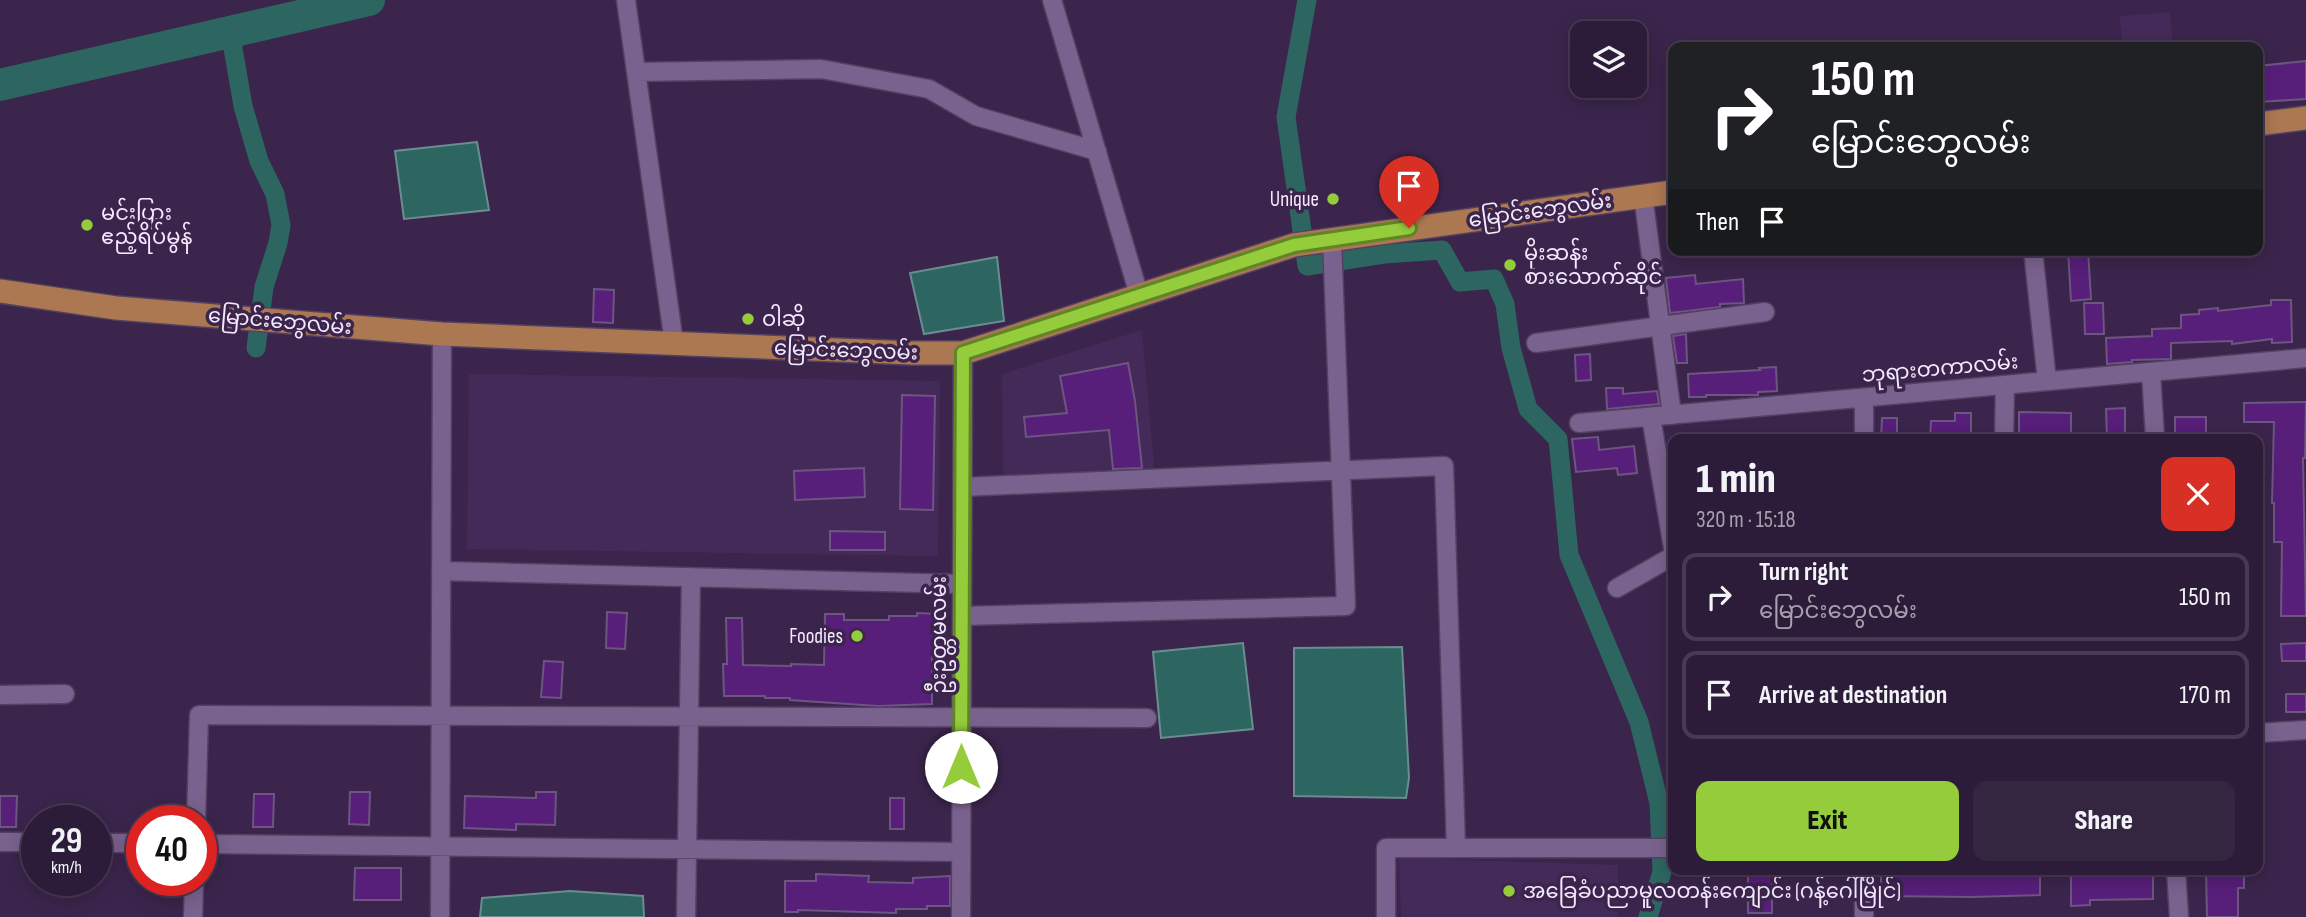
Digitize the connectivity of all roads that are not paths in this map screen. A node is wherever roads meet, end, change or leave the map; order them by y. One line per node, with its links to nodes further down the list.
1 (626, 0): 3 (street)
2 (1052, 0): 6 (street)
3 (636, 72): 6 (street); 16 (street)
4 (2306, 118): 5 (main road)
5 (2263, 123)
6 (1097, 152): 12 (street)
7 (1668, 192): 8 (main road, မြောင်းဘွေလမ်း)
8 (1643, 195): 9 (main road, မြောင်းဘွေလမ်း); 14 (street)
9 (1321, 251): 12 (main road, မြောင်းဘွေလမ်း); 30 (street)
10 (2034, 256): 21 (street)
11 (0, 291): 15 (main road, မြောင်းဘွေလမ်း)
12 (1139, 295): 18 (main road, မြောင်းဘွေလမ်း)
13 (1765, 312): 14 (street)
14 (1660, 326): 17 (street); 24 (street)
15 (442, 334): 16 (main road, မြောင်းဘွေလမ်း); 34 (street)
16 (674, 343): 18 (main road, မြောင်းဘွေလမ်း)
17 (1536, 343)
18 (963, 353): 31 (street, ဦးဥတ္တမလမ်း)
19 (2306, 358): 20 (street, ဘုရားတကာလမ်း)
20 (2151, 372): 21 (street, ဘုရားတကာလမ်း); 29 (street)
21 (2047, 382): 22 (street, ဘုရားတကာလမ်း)
22 (2005, 385): 23 (street, ဘုရားတကာလမ်း); 28 (street)
23 (1864, 398): 24 (street, ဘုရားတကာလမ်း); 27 (street)
24 (1672, 415): 25 (street, ဘုရားတကာလမ်း)
25 (1651, 417): 26 (street, ဘုရားတကာလမ်း); 32 (street)
26 (1579, 423)
27 (1864, 434)
28 (2004, 434)
29 (2155, 434)
30 (1342, 472): 31 (street); 38 (street); 52 (street)
31 (962, 487): 36 (street, ဦးဥတ္တမလမ်း)
32 (1668, 518)
33 (1668, 559): 37 (street)
34 (441, 571): 35 (street); 41 (street)
35 (691, 578): 36 (street); 42 (street)
36 (962, 584): 38 (street, ဦးဥတ္တမလမ်း)
37 (1617, 588)
38 (962, 616): 43 (street, ဦးဥတ္တမလမ်း)
39 (65, 694): 40 (street)
40 (0, 695)
41 (441, 715): 42 (street); 47 (street); 51 (street)
42 (689, 717): 43 (street); 54 (street)
43 (962, 717): 44 (street); 55 (street, ဦးဥတ္တမလမ်း)
44 (1147, 718)
45 (2306, 730): 46 (street)
46 (2263, 733)
47 (196, 805)
48 (0, 842): 49 (street)
49 (21, 842)
50 (217, 844): 51 (street)
51 (440, 846): 54 (street); 60 (street)
52 (1455, 848): 53 (street); 63 (street)
53 (1665, 848)
54 (687, 849): 55 (street); 61 (street)
55 (961, 852): 62 (street, ဦးဥတ္တမလမ်း)
56 (1864, 875): 64 (street)
57 (2176, 875): 65 (street)
58 (194, 896): 59 (street)
59 (193, 917)
60 (440, 917)
61 (686, 917)
62 (961, 917)
63 (1386, 917)
64 (1864, 917)
65 (2179, 917)

